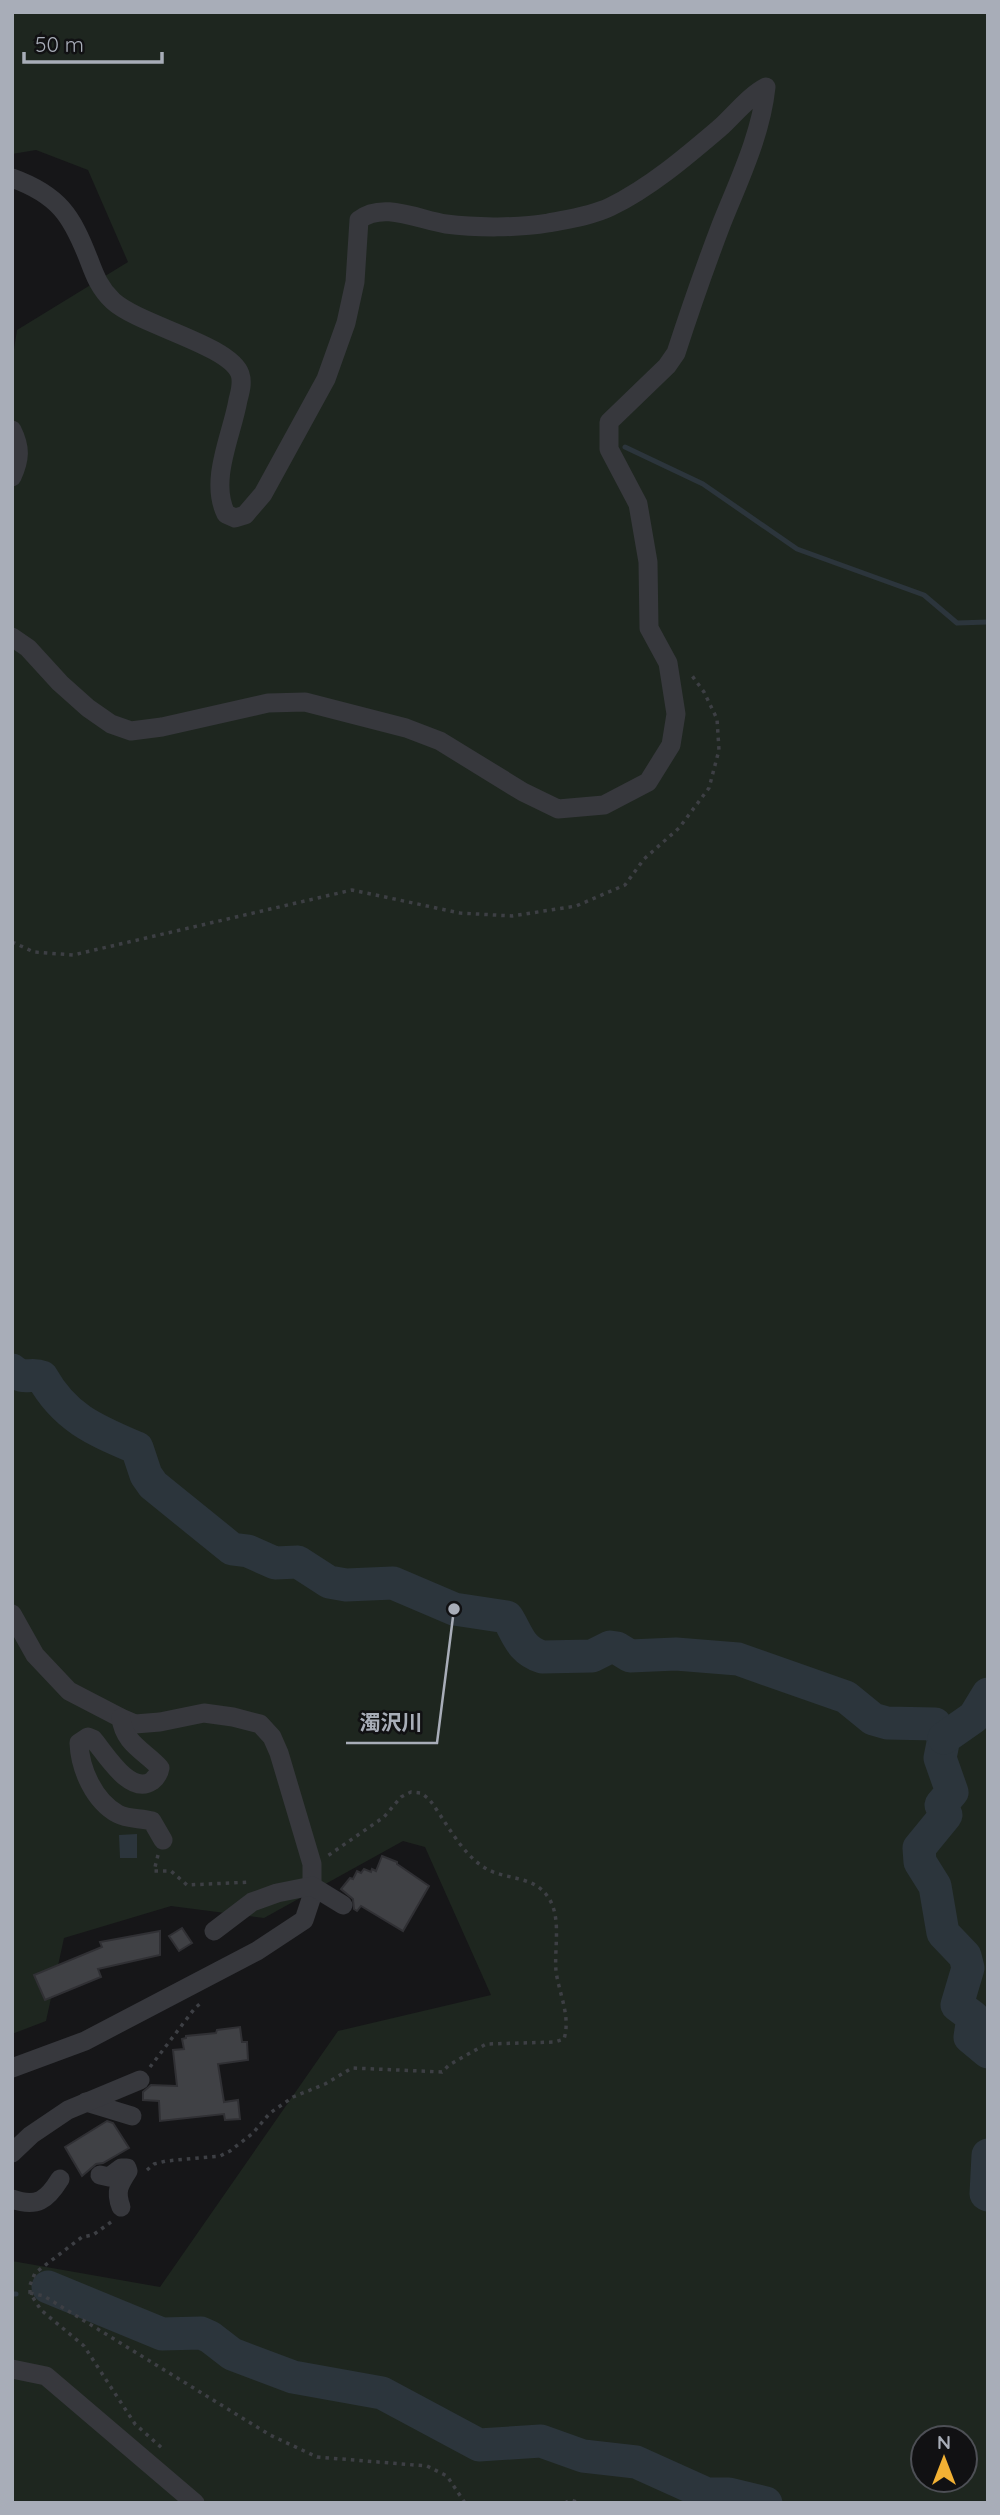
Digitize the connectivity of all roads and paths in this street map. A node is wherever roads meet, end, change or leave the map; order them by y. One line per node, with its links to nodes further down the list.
1 (12, 178): 5 (street)
2 (12, 430): 3 (street)
3 (12, 477)
4 (12, 636): 5 (street)
5 (668, 663): 6 (path)
6 (12, 942)
7 (12, 1614): 8 (street)
8 (121, 1718): 9 (street); 10 (street)
9 (163, 1840): 12 (path)
10 (312, 1864): 11 (street); 22 (path)
11 (312, 1886): 12 (street); 13 (street); 16 (street)
12 (286, 1891): 14 (street)
13 (343, 1905)
14 (215, 1931)
15 (206, 2000): 17 (path)
16 (12, 2068)
17 (140, 2080): 18 (street)
18 (86, 2102): 19 (street); 20 (street)
19 (132, 2116)
20 (12, 2153)
21 (100, 2175): 25 (street)
22 (140, 2175)
23 (60, 2179): 24 (street)
24 (12, 2199)
25 (121, 2207): 26 (path)
26 (30, 2293): 28 (path); 30 (path)
27 (12, 2369): 29 (street)
28 (172, 2457)
29 (195, 2503)
30 (465, 2503)
31 (565, 2503): 32 (path)
32 (579, 2503)

